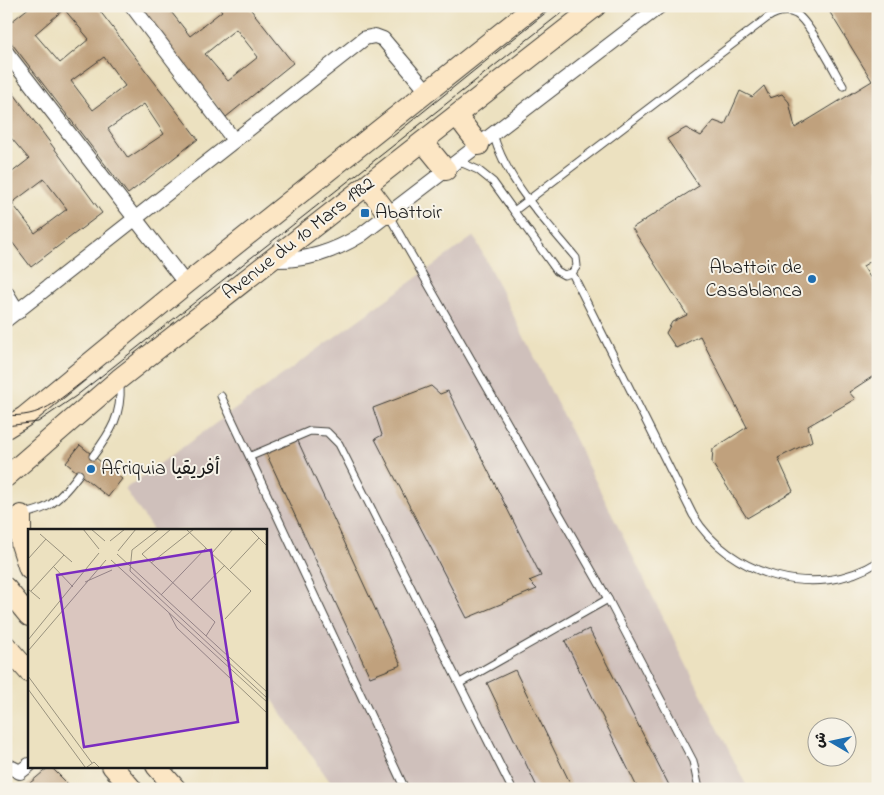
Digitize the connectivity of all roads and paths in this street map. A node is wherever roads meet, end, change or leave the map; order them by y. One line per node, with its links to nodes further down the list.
1 (132, 6): 10 (street)
2 (535, 6): 7 (main road, Avenue du 10 Mars 1982)
3 (596, 6): 8 (main road, Avenue du 10 Mars 1982)
4 (660, 6): 9 (street)
5 (6, 52): 17 (street)
6 (844, 86): 14 (lane)
7 (427, 91): 10 (street); 20 (main road, Avenue du 10 Mars 1982)
8 (457, 116): 9 (main road); 11 (main road, Avenue du 10 Mars 1982)
9 (486, 139): 12 (street); 14 (lane)
10 (234, 140): 17 (street)
11 (424, 143): 12 (main road); 13 (main road, Avenue du 10 Mars 1982)
12 (452, 165): 15 (lane); 16 (street)
13 (367, 186): 16 (main road); 18 (main road, Avenue du 10 Mars 1982)
14 (529, 199): 15 (lane); 19 (lane)
15 (514, 211): 19 (lane)
16 (388, 214): 18 (street); 34 (lane)
17 (136, 219): 20 (street); 22 (street)
18 (273, 260): 23 (main road, Avenue du 10 Mars 1982)
19 (572, 273): 31 (lane)
20 (186, 284): 25 (main road, Avenue du 10 Mars 1982)
21 (6, 292): 22 (street)
22 (12, 316)
23 (119, 380): 26 (lane); 29 (main road, Avenue du 10 Mars 1982)
24 (222, 396): 27 (lane)
25 (6, 428)
26 (93, 456)
27 (251, 456): 38 (lane); 45 (lane)
28 (79, 474): 30 (lane)
29 (6, 477)
30 (14, 515): 32 (main road)
31 (878, 562)
32 (28, 566)
33 (6, 588): 35 (main road)
34 (608, 599): 38 (lane); 47 (lane)
35 (28, 615)
36 (6, 646): 37 (main road)
37 (28, 671)
38 (460, 683): 46 (lane)
39 (6, 765): 40 (street)
40 (28, 766)
41 (114, 768): 43 (main road)
42 (158, 768): 44 (main road)
43 (132, 789)
44 (176, 789)
45 (405, 789)
46 (512, 789)
47 (699, 789)

